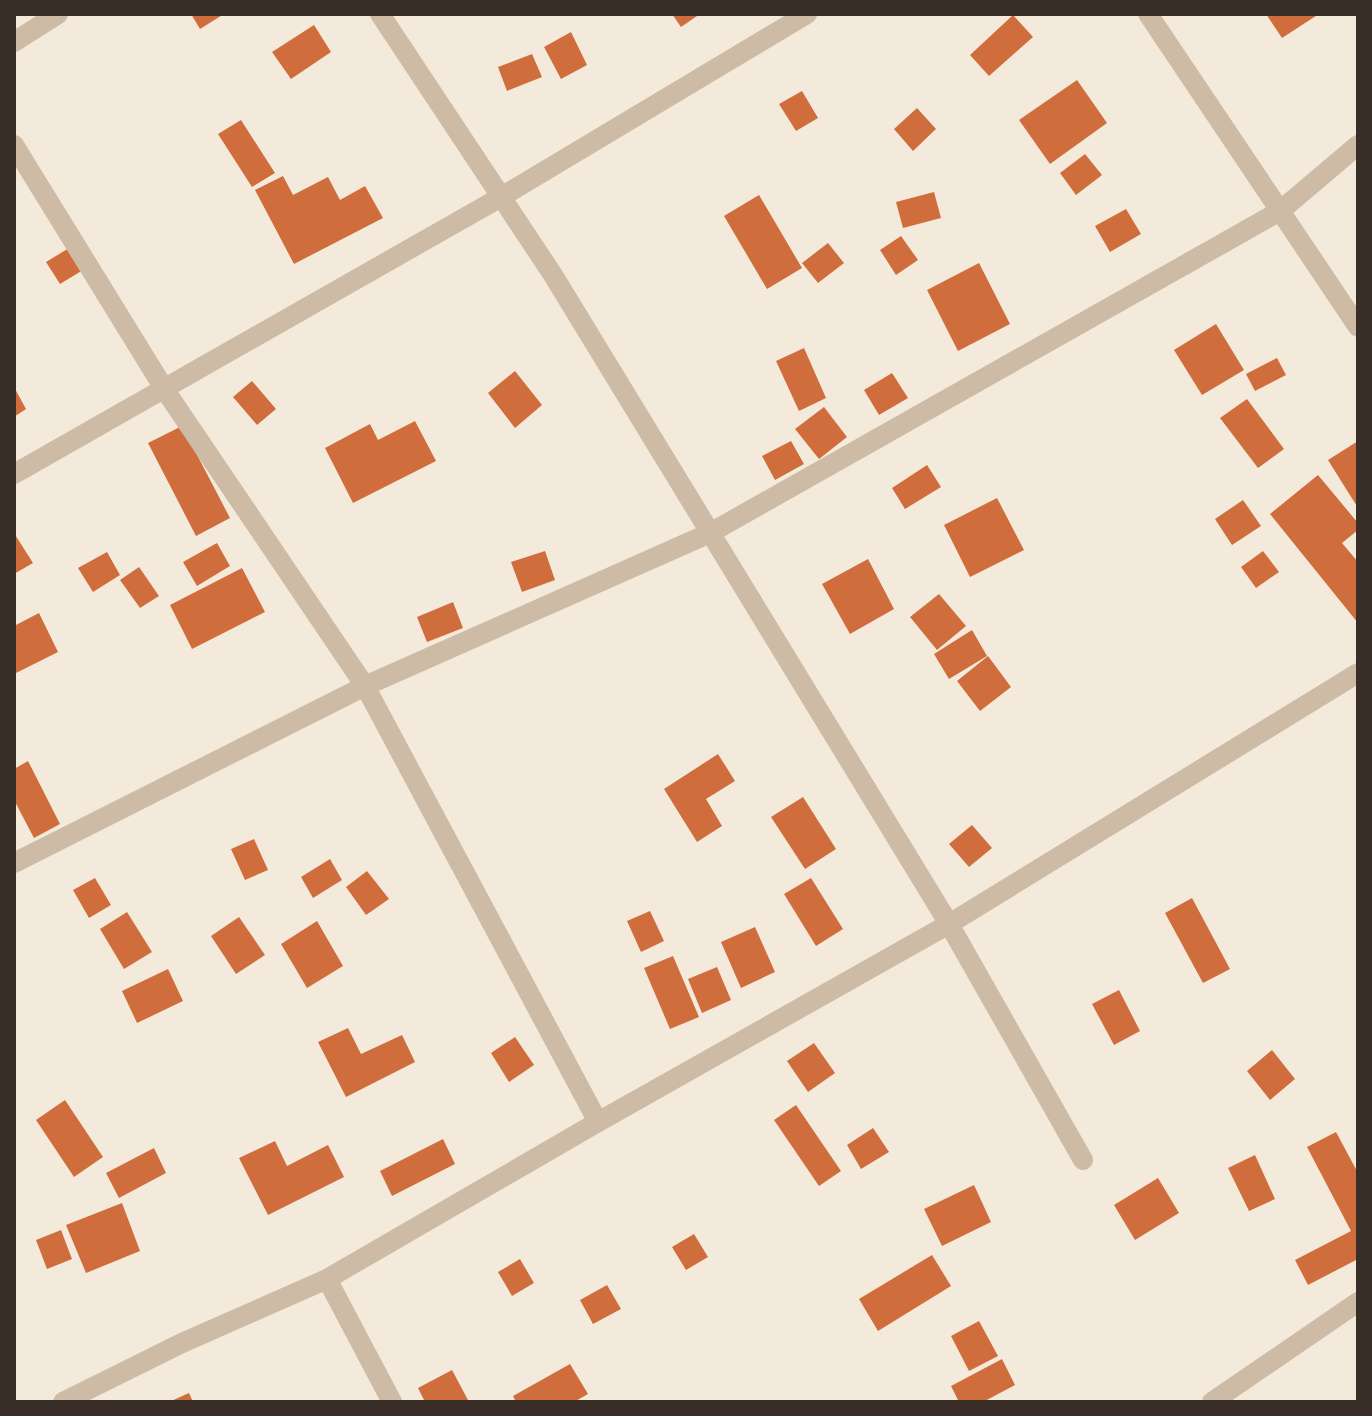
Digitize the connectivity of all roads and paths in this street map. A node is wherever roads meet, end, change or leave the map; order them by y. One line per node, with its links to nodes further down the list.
1 (58, 14): 5 (street)
2 (380, 14): 8 (street)
3 (807, 14): 8 (street)
4 (1148, 14): 9 (street)
5 (14, 42)
6 (14, 145): 11 (street)
7 (1358, 145): 9 (street)
8 (501, 197): 11 (street); 13 (street)
9 (1280, 211): 10 (street); 13 (street)
10 (1358, 327)
11 (165, 390): 12 (street); 15 (street)
12 (14, 474)
13 (710, 533): 15 (street); 17 (street)
14 (1358, 673): 17 (street)
15 (365, 686): 16 (street); 18 (street)
16 (14, 863)
17 (949, 924): 18 (street); 19 (street)
18 (598, 1122): 20 (street)
19 (1083, 1160)
20 (327, 1279): 22 (street); 23 (street)
21 (1358, 1302): 24 (street)
22 (63, 1402)
23 (392, 1402)
24 (1212, 1402)

